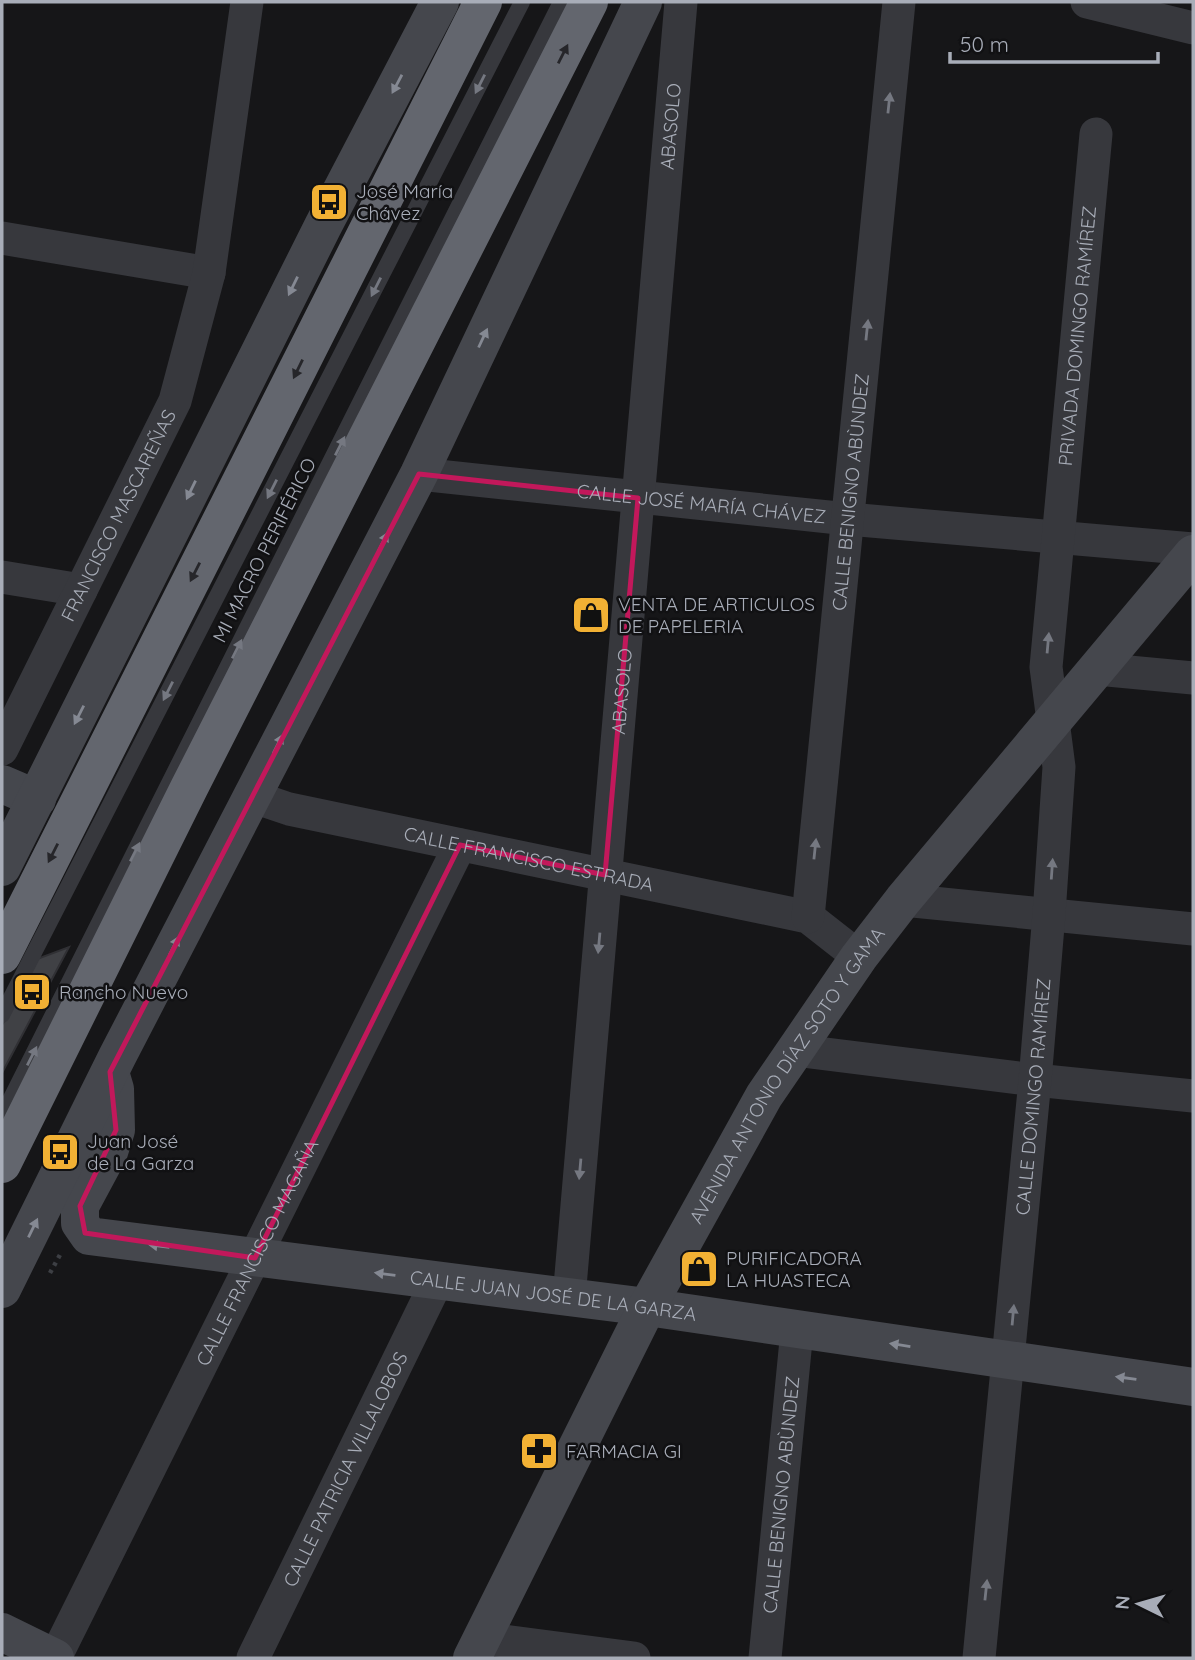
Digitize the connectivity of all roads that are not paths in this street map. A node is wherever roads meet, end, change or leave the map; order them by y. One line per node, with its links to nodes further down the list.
1 (247, 2): 16 (street, FRANCISCO MASCAREÑAS)
2 (440, 2): 14 (street, one-way to 14)
3 (483, 2): 13 (highway)
4 (522, 2): 41 (lane, MI MACRO PERIFÉRICO, one-way to 41)
5 (561, 2): 46 (lane, MI MACRO PERIFÉRICO, one-way to 5)
6 (589, 2): 47 (highway, one-way to 6)
7 (643, 2): 17 (street, one-way to 7)
8 (681, 2): 18 (street, ABASOLO)
9 (899, 2): 19 (street, CALLE BENIGNO ABÙNDEZ, one-way to 9)
10 (1087, 2): 11 (street)
11 (1177, 17)
12 (1096, 134): 20 (street, PRIVADA DOMINGO RAMÍREZ)
13 (410, 145): 14 (street); 39 (highway, one-way to 39)
14 (323, 226): 31 (street, one-way to 31)
15 (2, 238): 16 (street)
16 (209, 273): 24 (street, FRANCISCO MASCAREÑAS)
17 (419, 474): 18 (street, CALLE JOSÉ MARÍA CHÁVEZ); 30 (street, one-way to 17)
18 (638, 498): 19 (street, CALLE JOSÉ MARÍA CHÁVEZ); 34 (street, ABASOLO)
19 (848, 519): 20 (street, CALLE JOSÉ MARÍA CHÁVEZ); 37 (street, CALLE BENIGNO ABÙNDEZ, one-way to 19)
20 (1058, 537): 21 (street, CALLE JOSÉ MARÍA CHÁVEZ); 27 (street, CALLE DOMINGO RAMÍREZ, one-way to 20)
21 (1193, 549)
22 (1193, 555): 25 (street, AVENIDA ANTONIO DÍAZ SOTO Y GAMA)
23 (2, 577): 24 (street)
24 (81, 590): 28 (street, FRANCISCO MASCAREÑAS)
25 (1097, 669): 26 (street); 27 (street, AVENIDA ANTONIO DÍAZ SOTO Y GAMA)
26 (1193, 678)
27 (1053, 720): 35 (street, AVENIDA ANTONIO DÍAZ SOTO Y GAMA); 36 (street, CALLE DOMINGO RAMÍREZ, one-way to 27)
28 (2, 749)
29 (2, 784): 31 (street)
30 (251, 796): 32 (street, CALLE FRANCISCO ESTRADA); 43 (street, one-way to 30)
31 (37, 799): 33 (street)
32 (460, 845): 34 (street, CALLE FRANCISCO ESTRADA); 48 (street, CALLE FRANCISCO MAGAÑA)
33 (2, 867)
34 (605, 875): 37 (street, CALLE FRANCISCO ESTRADA); 51 (street, ABASOLO, one-way to 51)
35 (903, 900): 36 (street); 40 (street, AVENIDA ANTONIO DÍAZ SOTO Y GAMA)
36 (1049, 914): 38 (street); 44 (street, CALLE DOMINGO RAMÍREZ)
37 (808, 916): 40 (street)
38 (1193, 929)
39 (2, 955)
40 (859, 957): 42 (street, AVENIDA ANTONIO DÍAZ SOTO Y GAMA)
41 (2, 1015)
42 (794, 1050): 44 (street); 52 (street, AVENIDA ANTONIO DÍAZ SOTO Y GAMA)
43 (110, 1072): 48 (street, CALLE JUAN JOSÉ DE LA GARZA, one-way to 43); 50 (street, one-way to 43)
44 (1035, 1080): 45 (street); 54 (street, CALLE DOMINGO RAMÍREZ, one-way to 44)
45 (1193, 1096)
46 (2, 1116)
47 (2, 1164)
48 (255, 1258): 49 (street, CALLE JUAN JOSÉ DE LA GARZA, one-way to 48); 58 (street, CALLE FRANCISCO MAGAÑA)
49 (437, 1281): 51 (street, CALLE JUAN JOSÉ DE LA GARZA); 59 (street, CALLE PATRICIA VILLALOBOS)
50 (2, 1289)
51 (569, 1298): 52 (street, CALLE JUAN JOSÉ DE LA GARZA)
52 (647, 1307): 53 (street, CALLE JUAN JOSÉ DE LA GARZA); 57 (street, AVENIDA ANTONIO DÍAZ SOTO Y GAMA)
53 (797, 1330): 54 (street, CALLE JUAN JOSÉ DE LA GARZA, one-way to 53); 61 (street, CALLE BENIGNO ABÙNDEZ)
54 (1009, 1361): 55 (street, CALLE JUAN JOSÉ DE LA GARZA, one-way to 54); 62 (street, CALLE DOMINGO RAMÍREZ, one-way to 54)
55 (1193, 1387)
56 (2, 1632): 58 (street)
57 (477, 1648): 60 (street)
58 (55, 1658)
59 (253, 1658)
60 (634, 1658)
61 (765, 1658)
62 (979, 1658)

